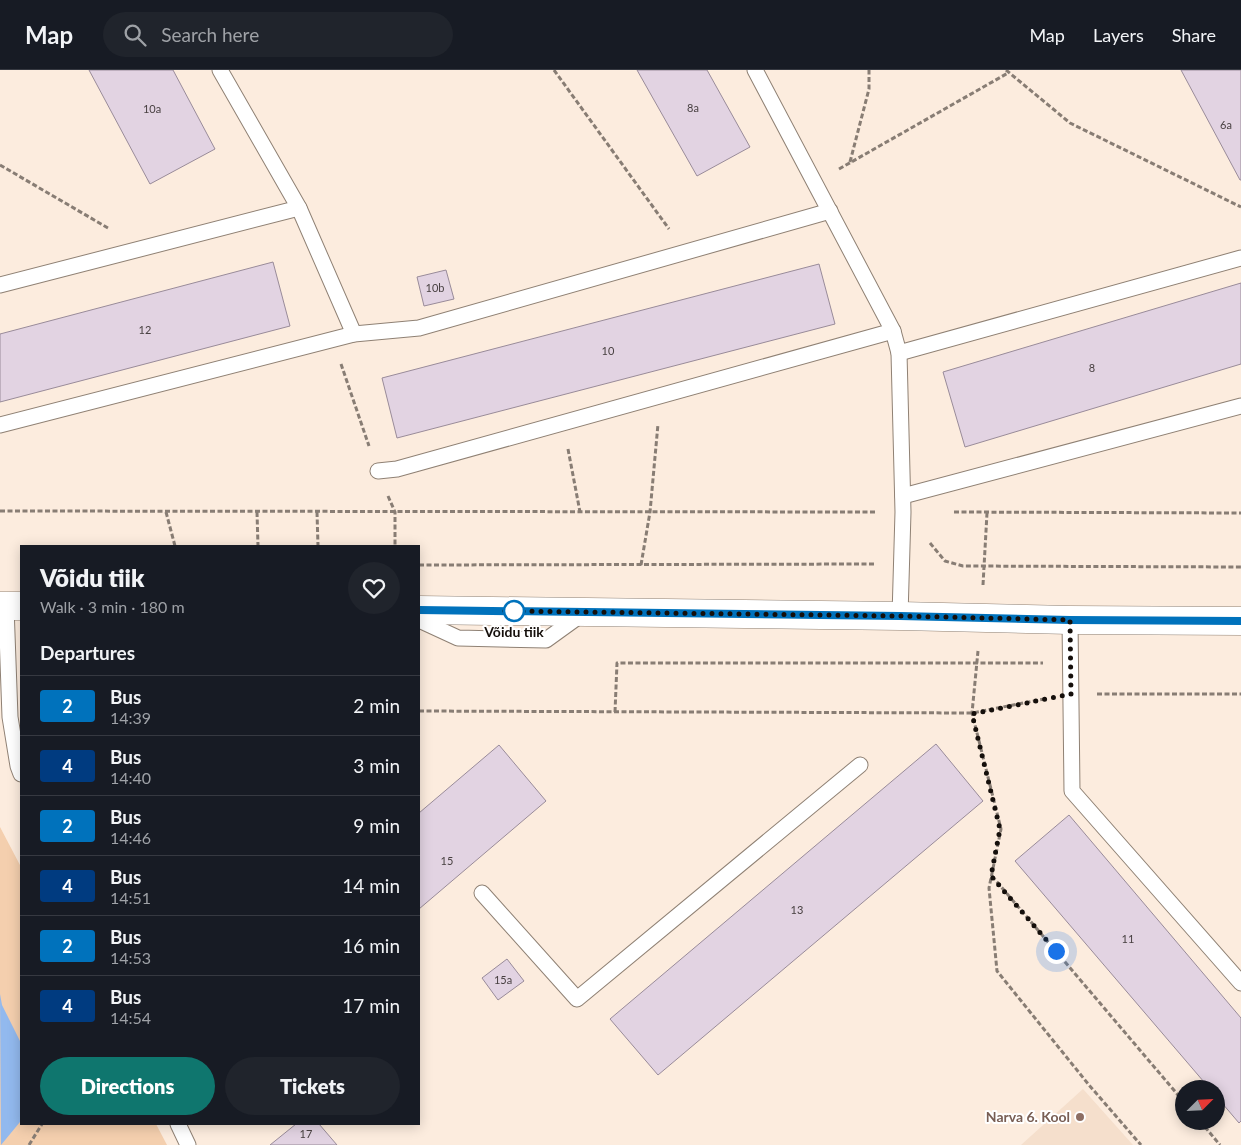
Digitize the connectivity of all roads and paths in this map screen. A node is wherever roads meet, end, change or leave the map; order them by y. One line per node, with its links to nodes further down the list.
1 (220, 70): 10 (lane)
2 (554, 70): 13 (path)
3 (755, 70): 8 (lane)
4 (869, 70): 6 (path)
5 (1007, 72): 6 (path); 9 (path)
6 (850, 162): 8 (path)
7 (0, 165): 12 (path)
8 (814, 182): 11 (lane)
9 (1241, 207)
10 (298, 208): 12 (lane); 17 (lane)
11 (830, 211): 13 (lane); 16 (lane)
12 (143, 248): 15 (lane)
13 (685, 252): 17 (lane)
14 (1241, 258): 19 (lane)
15 (0, 285)
16 (893, 331): 19 (lane); 20 (lane)
17 (354, 334): 18 (lane)
18 (333, 340): 23 (lane); 24 (path)
19 (899, 353): 25 (lane)
20 (660, 396): 22 (lane); 32 (path)
21 (1241, 406): 25 (lane)
22 (563, 423): 24 (lane); 31 (path)
23 (0, 426)
24 (378, 471): 30 (path)
25 (903, 496): 33 (lane)
26 (0, 512): 27 (path)
27 (166, 512): 28 (path); 36 (path)
28 (258, 512): 29 (path); 37 (path)
29 (317, 512): 30 (path); 38 (path)
30 (395, 512): 31 (path); 39 (path)
31 (580, 512): 32 (path)
32 (650, 512): 33 (path); 42 (path)
33 (903, 512): 34 (path); 40 (lane)
34 (1241, 513)
35 (929, 542): 43 (path)
36 (175, 545)
37 (258, 545)
38 (318, 545)
39 (395, 545)
40 (902, 564): 42 (path); 47 (lane)
41 (420, 565): 42 (path)
42 (641, 565)
43 (1241, 567)
44 (9, 606): 58 (lane)
45 (420, 610): 46 (street)
46 (584, 612): 47 (street); 48 (lane)
47 (900, 616): 49 (street)
48 (420, 620)
49 (1070, 620): 50 (street); 51 (lane)
50 (1241, 621)
51 (1071, 664): 52 (lane); 55 (path)
52 (1071, 694): 53 (path); 56 (path); 61 (lane)
53 (1241, 694)
54 (420, 711): 55 (path)
55 (616, 712): 56 (path)
56 (972, 714): 59 (path)
57 (860, 765): 60 (lane)
58 (20, 771)
59 (991, 876): 62 (path); 68 (path)
60 (482, 893)
61 (1241, 983)
62 (1175, 1091)
63 (41, 1125): 66 (path)
64 (178, 1125): 67 (lane)
65 (1208, 1130): 69 (path)
66 (28, 1145)
67 (188, 1145)
68 (1141, 1145)
69 (1220, 1145)

